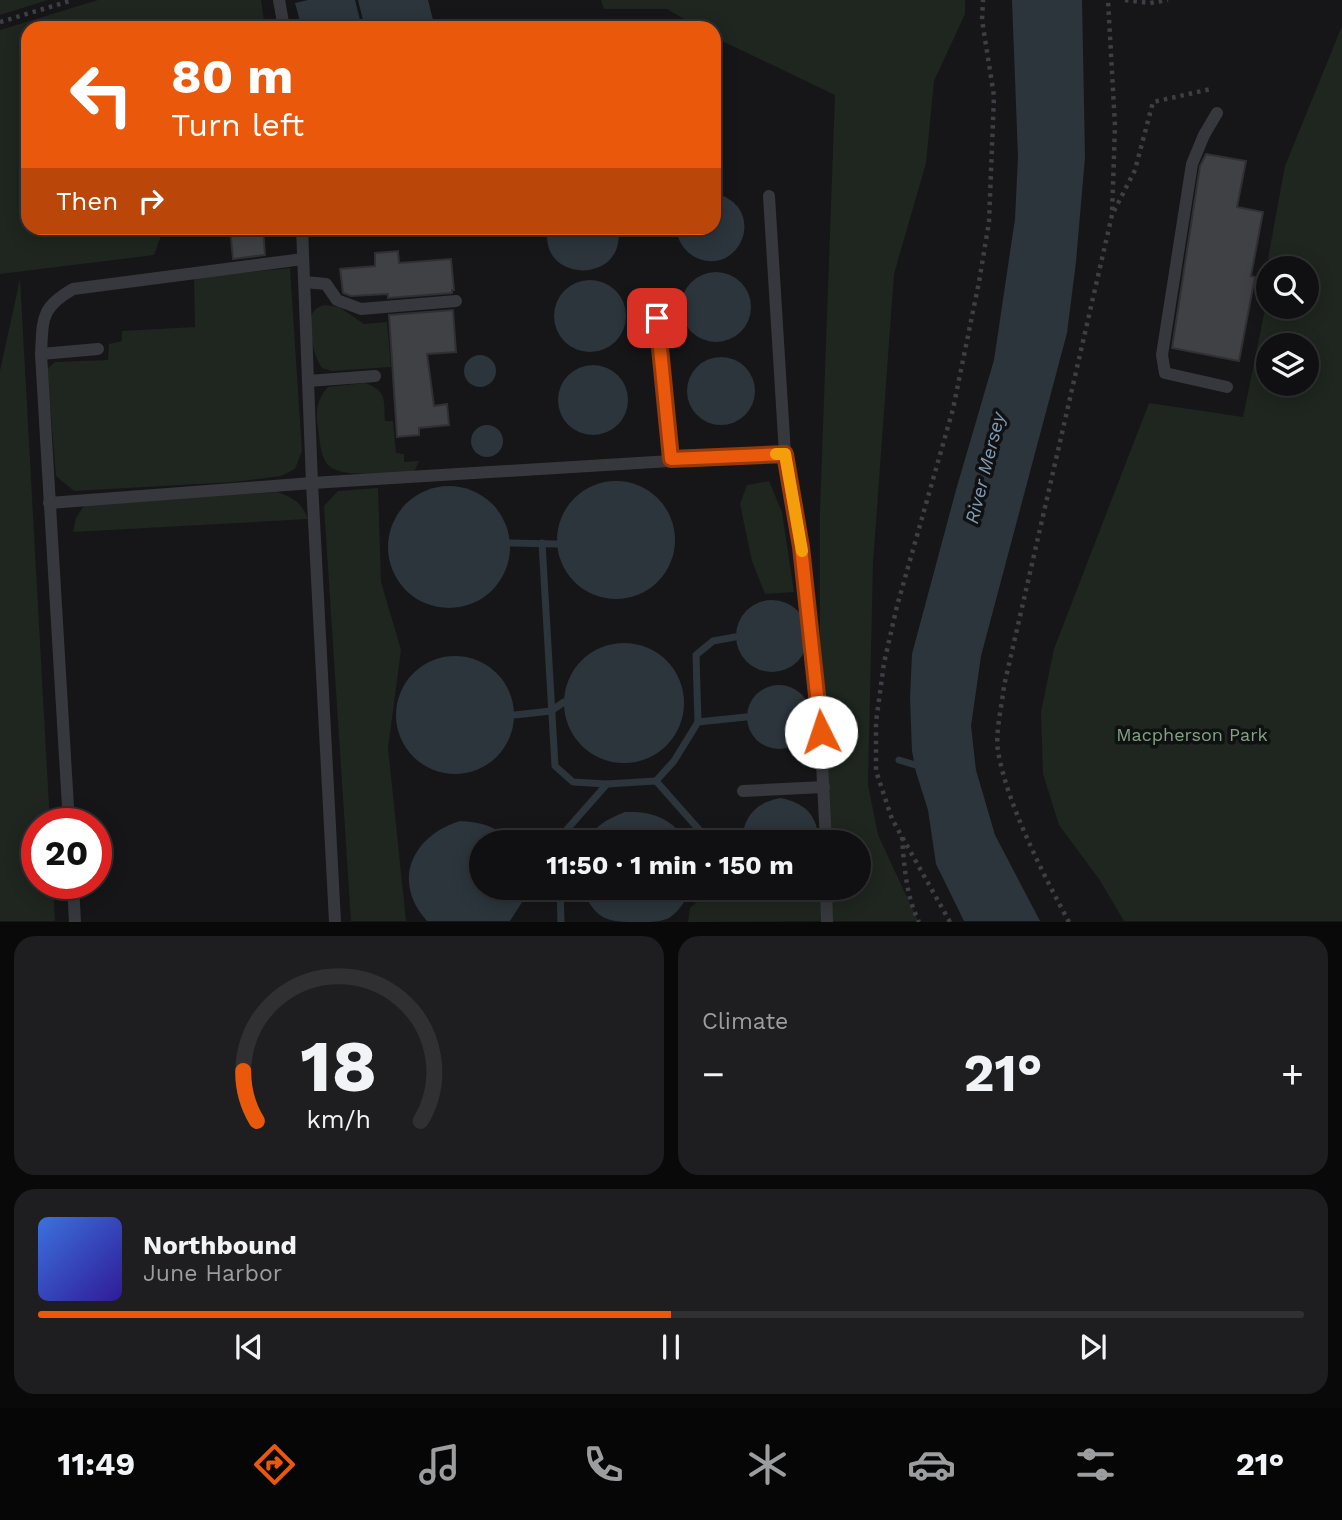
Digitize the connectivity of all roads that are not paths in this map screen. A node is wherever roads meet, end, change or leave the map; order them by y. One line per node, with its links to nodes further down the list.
1 (279, 0): 2 (lane)
2 (283, 21)
3 (1217, 113): 14 (lane)
4 (769, 195): 15 (lane)
5 (302, 235): 6 (lane)
6 (303, 259): 7 (lane); 11 (lane)
7 (305, 282): 8 (lane); 13 (lane)
8 (456, 301)
9 (657, 318): 16 (lane)
10 (98, 349): 11 (lane)
11 (41, 354): 18 (lane)
12 (375, 376): 13 (lane)
13 (308, 381): 17 (lane)
14 (1227, 387)
15 (785, 454): 16 (lane); 19 (lane)
16 (671, 459): 17 (lane)
17 (312, 483): 18 (lane); 26 (lane)
18 (49, 503): 21 (lane)
19 (824, 787): 20 (lane); 22 (lane)
20 (743, 791)
21 (68, 808)
22 (826, 830)
23 (74, 899): 25 (lane)
24 (827, 900): 27 (lane)
25 (75, 922)
26 (335, 922)
27 (827, 922)

